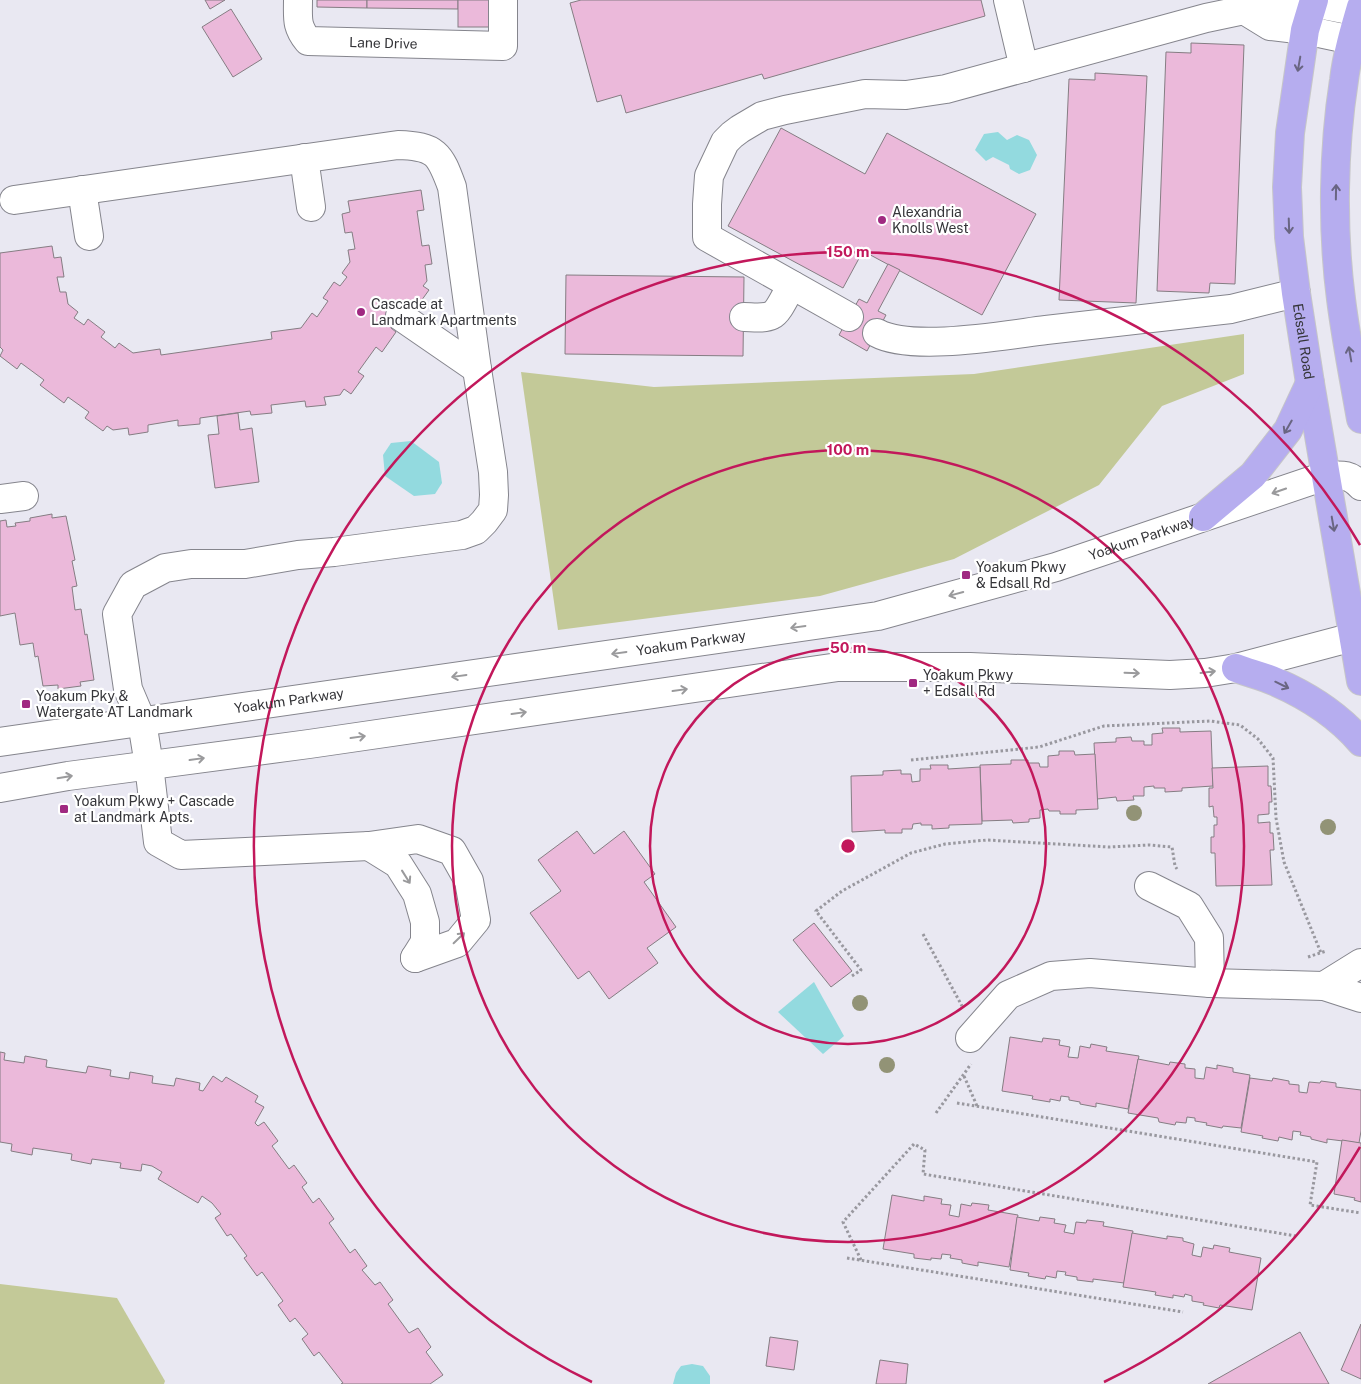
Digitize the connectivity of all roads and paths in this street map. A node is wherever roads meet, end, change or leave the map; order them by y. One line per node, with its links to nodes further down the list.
1 (298, 0): 2 (street, Lane Drive)
2 (503, 0)
3 (1275, 0): 5 (street)
4 (1013, 1): 11 (street)
5 (1314, 2): 8 (street); 9 (main road, Edsall Road)
6 (1256, 5): 7 (street); 9 (street)
7 (1197, 10): 11 (street)
8 (1360, 10): 10 (main road)
9 (1305, 30): 10 (street); 18 (main road, Edsall Road, one-way to 18)
10 (1352, 40): 25 (main road, one-way to 10)
11 (1024, 68): 17 (street)
12 (304, 158): 13 (street); 15 (street); 23 (street)
13 (82, 190): 14 (street); 16 (street)
14 (14, 200)
15 (311, 207)
16 (89, 236)
17 (792, 285): 20 (street); 21 (street)
18 (1296, 294): 22 (street); 24 (main road, Edsall Road)
19 (400, 316): 23 (street)
20 (744, 317)
21 (849, 317)
22 (877, 333)
23 (477, 369): 32 (street)
24 (1310, 383): 26 (main road, Edsall Road); 28 (main road, one-way to 28)
25 (1361, 419)
26 (1325, 476): 27 (street, Yoakum Parkway); 28 (street, Yoakum Parkway, one-way to 28); 29 (main road, Edsall Road, one-way to 29)
27 (1361, 486)
28 (1203, 517): 32 (street, Yoakum Parkway, one-way to 32)
29 (1357, 638): 30 (street); 31 (main road, Edsall Road)
30 (1236, 668): 34 (main road, one-way to 34); 36 (street, one-way to 30)
31 (1361, 682)
32 (142, 722): 33 (street, Yoakum Parkway); 36 (street)
33 (0, 742)
34 (1361, 742)
35 (911, 760): 43 (path)
36 (149, 765): 37 (street, one-way to 36); 38 (street)
37 (0, 788)
38 (369, 846): 38 (street, one-way to 38)
39 (1180, 875): 46 (path)
40 (1149, 886): 47 (street)
41 (923, 934): 50 (path)
42 (1328, 951): 43 (path)
43 (1322, 953): 44 (path)
44 (1303, 958)
45 (1361, 963): 48 (street)
46 (852, 976)
47 (1210, 983): 48 (street); 51 (street)
48 (1324, 986): 49 (street)
49 (1361, 998)
50 (963, 1008)
51 (972, 1049): 52 (path)
52 (963, 1075): 54 (path); 55 (path)
53 (957, 1103): 54 (path)
54 (977, 1106): 56 (path)
55 (936, 1113)
56 (1361, 1213)
57 (1296, 1236): 59 (path)
58 (847, 1258): 59 (path)
59 (861, 1260): 60 (path)
60 (1183, 1312)

